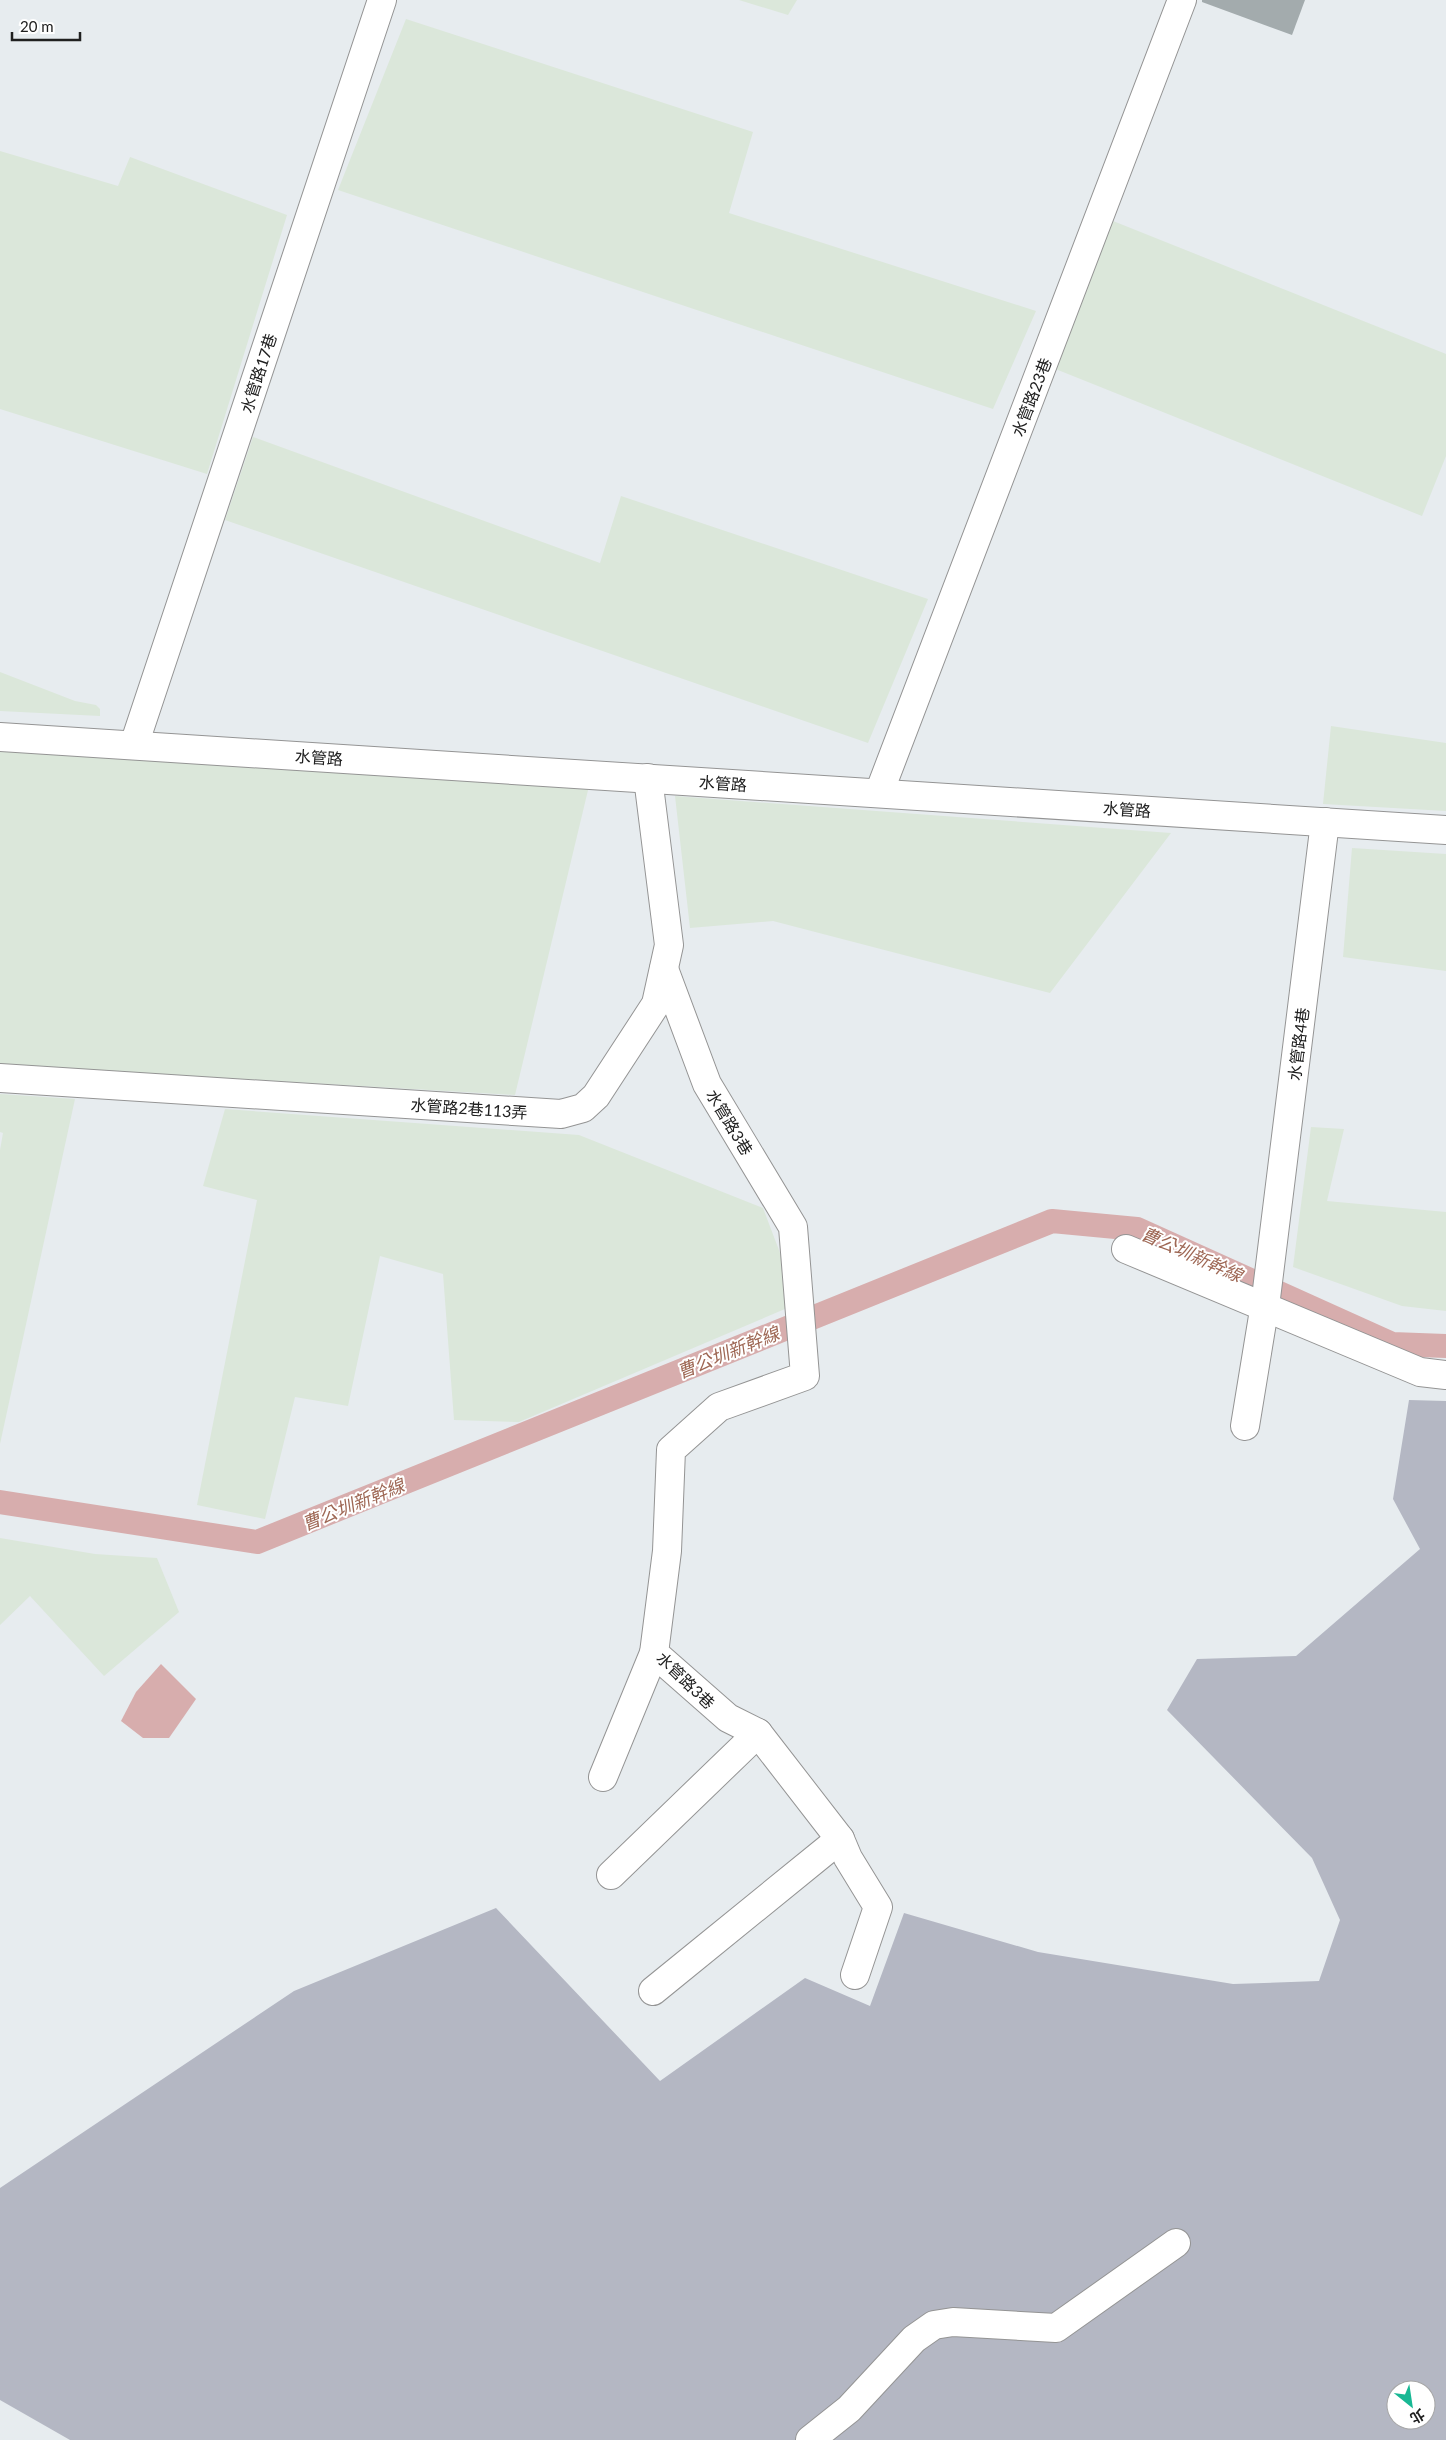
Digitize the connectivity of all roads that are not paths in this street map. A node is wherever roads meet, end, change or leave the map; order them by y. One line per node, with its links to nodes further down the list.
1 (382, 0): 4 (street, 水管路17巷)
2 (1182, 0): 6 (street, 水管路23巷)
3 (0, 737): 4 (street, 水管路)
4 (134, 746): 5 (street, 水管路)
5 (648, 778): 6 (street, 水管路); 9 (street, 水管路2巷113弄)
6 (878, 793): 7 (street, 水管路)
7 (1325, 822): 8 (street, 水管路); 12 (street, 水管路4巷)
8 (1446, 830)
9 (664, 969): 10 (street, 水管路2巷113弄); 15 (street, 水管路3巷)
10 (0, 1078)
11 (1126, 1249): 12 (street)
12 (1265, 1302): 13 (street); 14 (street, 水管路4巷)
13 (1446, 1375)
14 (1245, 1426)
15 (654, 1653): 16 (street, 水管路3巷); 17 (street)
16 (758, 1734): 18 (street, 水管路3巷); 19 (street)
17 (603, 1777)
18 (840, 1839): 20 (street, 水管路3巷); 21 (street)
19 (611, 1875)
20 (855, 1975)
21 (653, 1991)
22 (1176, 2243): 23 (street)
23 (810, 2440)

